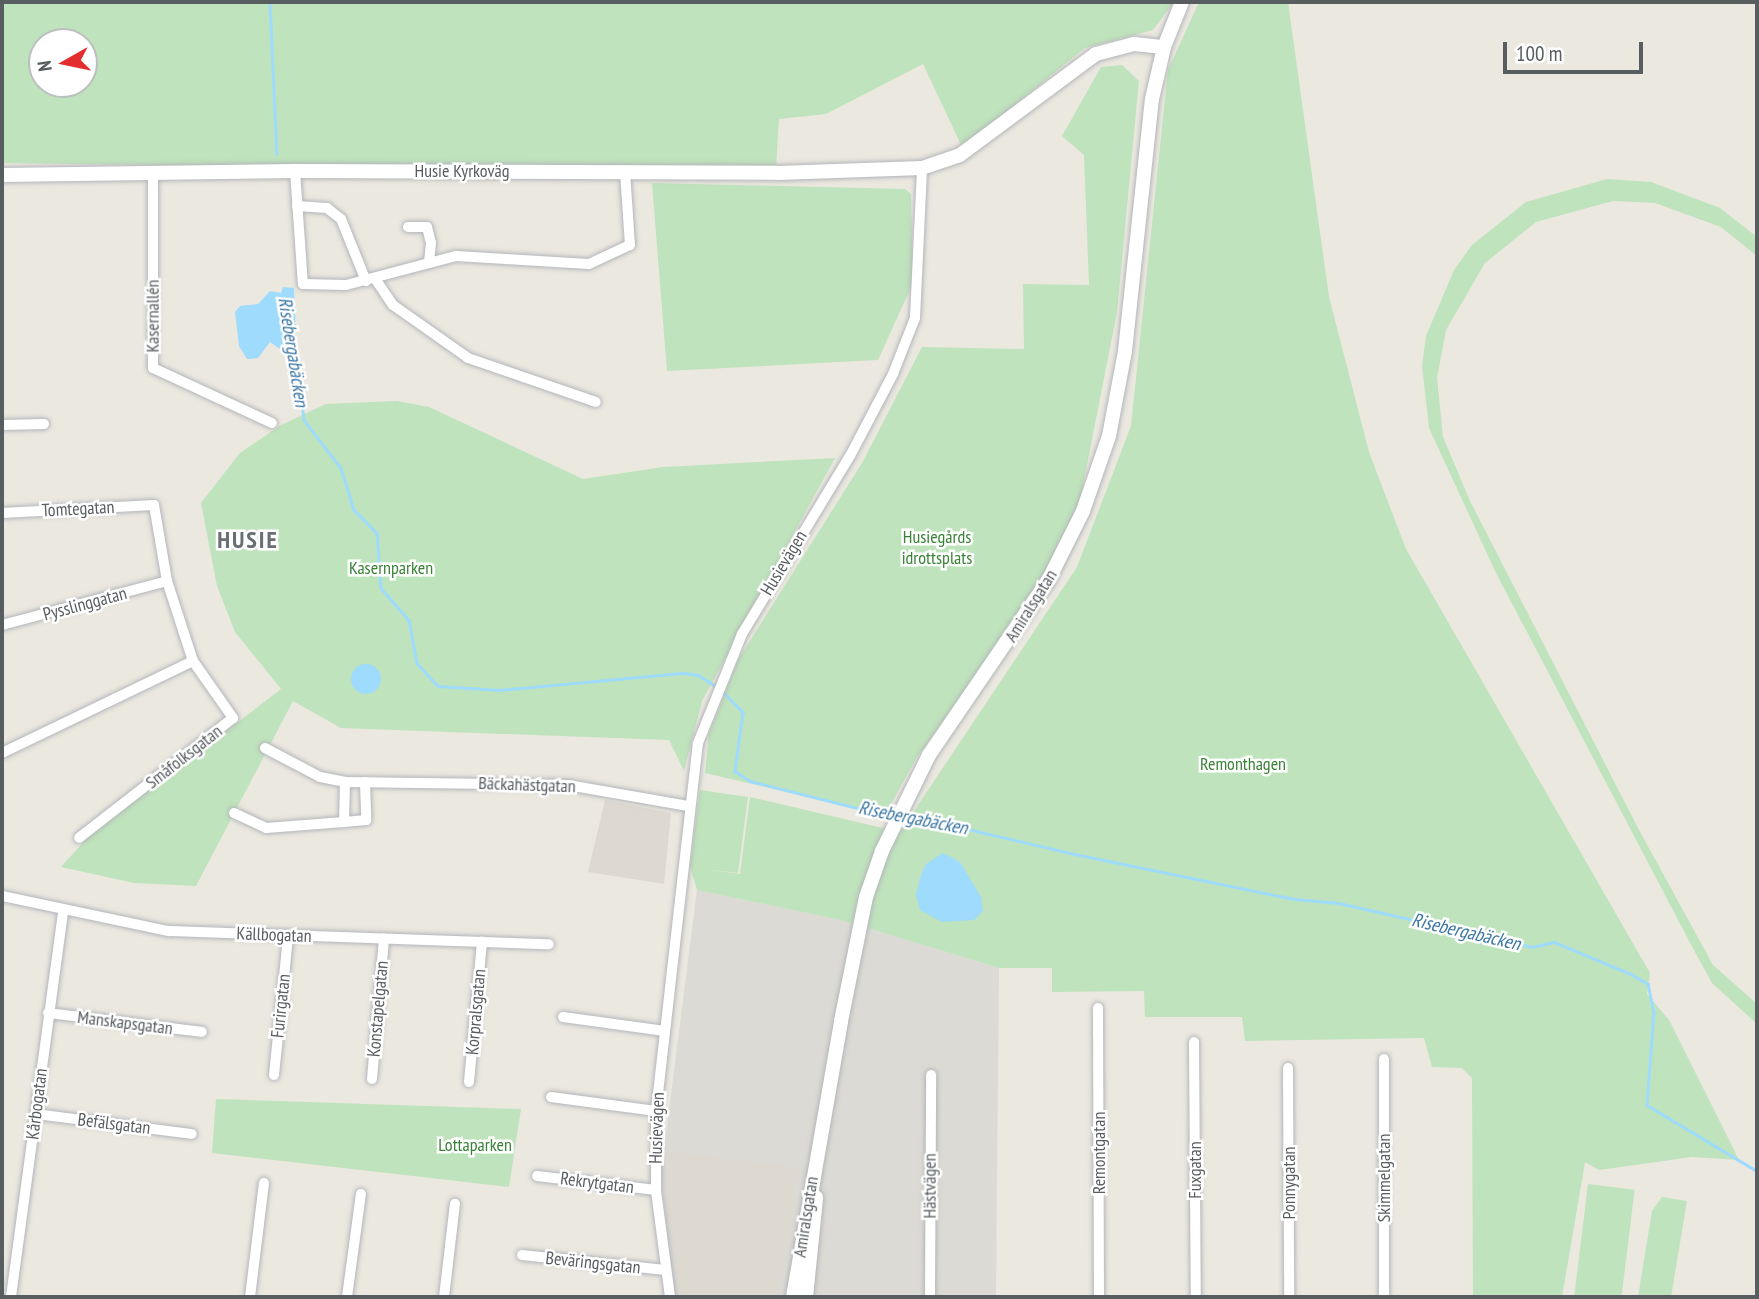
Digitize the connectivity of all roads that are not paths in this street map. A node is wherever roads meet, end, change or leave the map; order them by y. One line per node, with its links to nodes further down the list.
1 (1182, 2): 2 (street)
2 (1164, 47): 3 (street); 51 (street, Amiralsgatan)
3 (922, 168): 5 (street, Husie Kyrkoväg); 25 (street, Husievägen)
4 (295, 171): 5 (street, Husie Kyrkoväg); 6 (street, Husie Kyrkoväg); 8 (street)
5 (625, 172): 10 (street)
6 (153, 174): 7 (street, Husie Kyrkoväg); 13 (street, Kasernallén)
7 (2, 175)
8 (297, 206): 11 (street); 11 (street)
9 (408, 227): 10 (street)
10 (429, 263): 11 (street)
11 (371, 281): 12 (street)
12 (596, 402)
13 (272, 423)
14 (44, 424): 15 (street)
15 (2, 425)
16 (153, 505): 17 (street, Tomtegatan); 18 (street, Småfolksgatan)
17 (2, 513)
18 (167, 581): 19 (street, Pysslinggatan); 20 (street, Småfolksgatan)
19 (2, 625)
20 (193, 661): 22 (street); 28 (street, Småfolksgatan)
21 (265, 748): 23 (street, Bäckahästgatan)
22 (2, 754)
23 (345, 782): 24 (street, Bäckahästgatan); 27 (street)
24 (365, 782): 25 (street, Bäckahästgatan); 27 (street)
25 (688, 806): 38 (street, Husievägen)
26 (234, 813): 27 (street)
27 (344, 822)
28 (79, 838)
29 (2, 896): 30 (street, Källbogatan)
30 (63, 910): 31 (street, Källbogatan); 36 (street, Kårbogatan)
31 (288, 936): 32 (street, Källbogatan); 43 (street, Furirgatan)
32 (384, 939): 33 (street, Källbogatan); 45 (street, Konstapelgatan)
33 (482, 942): 34 (street, Källbogatan); 46 (street, Korpralsgatan)
34 (549, 944)
35 (1098, 1008): 67 (street, Remontgatan)
36 (48, 1013): 39 (street, Manskapsgatan); 49 (street, Kårbogatan)
37 (564, 1017): 38 (street)
38 (664, 1031): 48 (street, Husievägen)
39 (202, 1032)
40 (1194, 1042): 68 (street, Fuxgatan)
41 (1384, 1059): 70 (street, Skimmelgatan)
42 (1288, 1068): 69 (street, Ponnygatan)
43 (274, 1075)
44 (931, 1075): 66 (street, Hästvägen)
45 (372, 1079)
46 (470, 1082)
47 (551, 1097): 48 (street)
48 (656, 1111): 54 (street, Husievägen)
49 (36, 1114): 50 (street, Befälsgatan); 59 (street, Kårbogatan)
50 (192, 1134)
51 (820, 1137): 64 (street, Amiralsgatan); 65 (street, Amiralsgatan)
52 (537, 1176): 54 (street, Rekrytgatan)
53 (264, 1183): 60 (street)
54 (656, 1190): 58 (street, Husievägen)
55 (361, 1194): 61 (street)
56 (456, 1203): 62 (street)
57 (522, 1255): 58 (street, Beväringsgatan)
58 (665, 1270): 63 (street, Husievägen)
59 (11, 1297)
60 (250, 1297)
61 (347, 1297)
62 (444, 1297)
63 (670, 1297)
64 (793, 1297)
65 (806, 1297)
66 (930, 1297)
67 (1099, 1297)
68 (1196, 1297)
69 (1289, 1297)
70 (1384, 1297)

